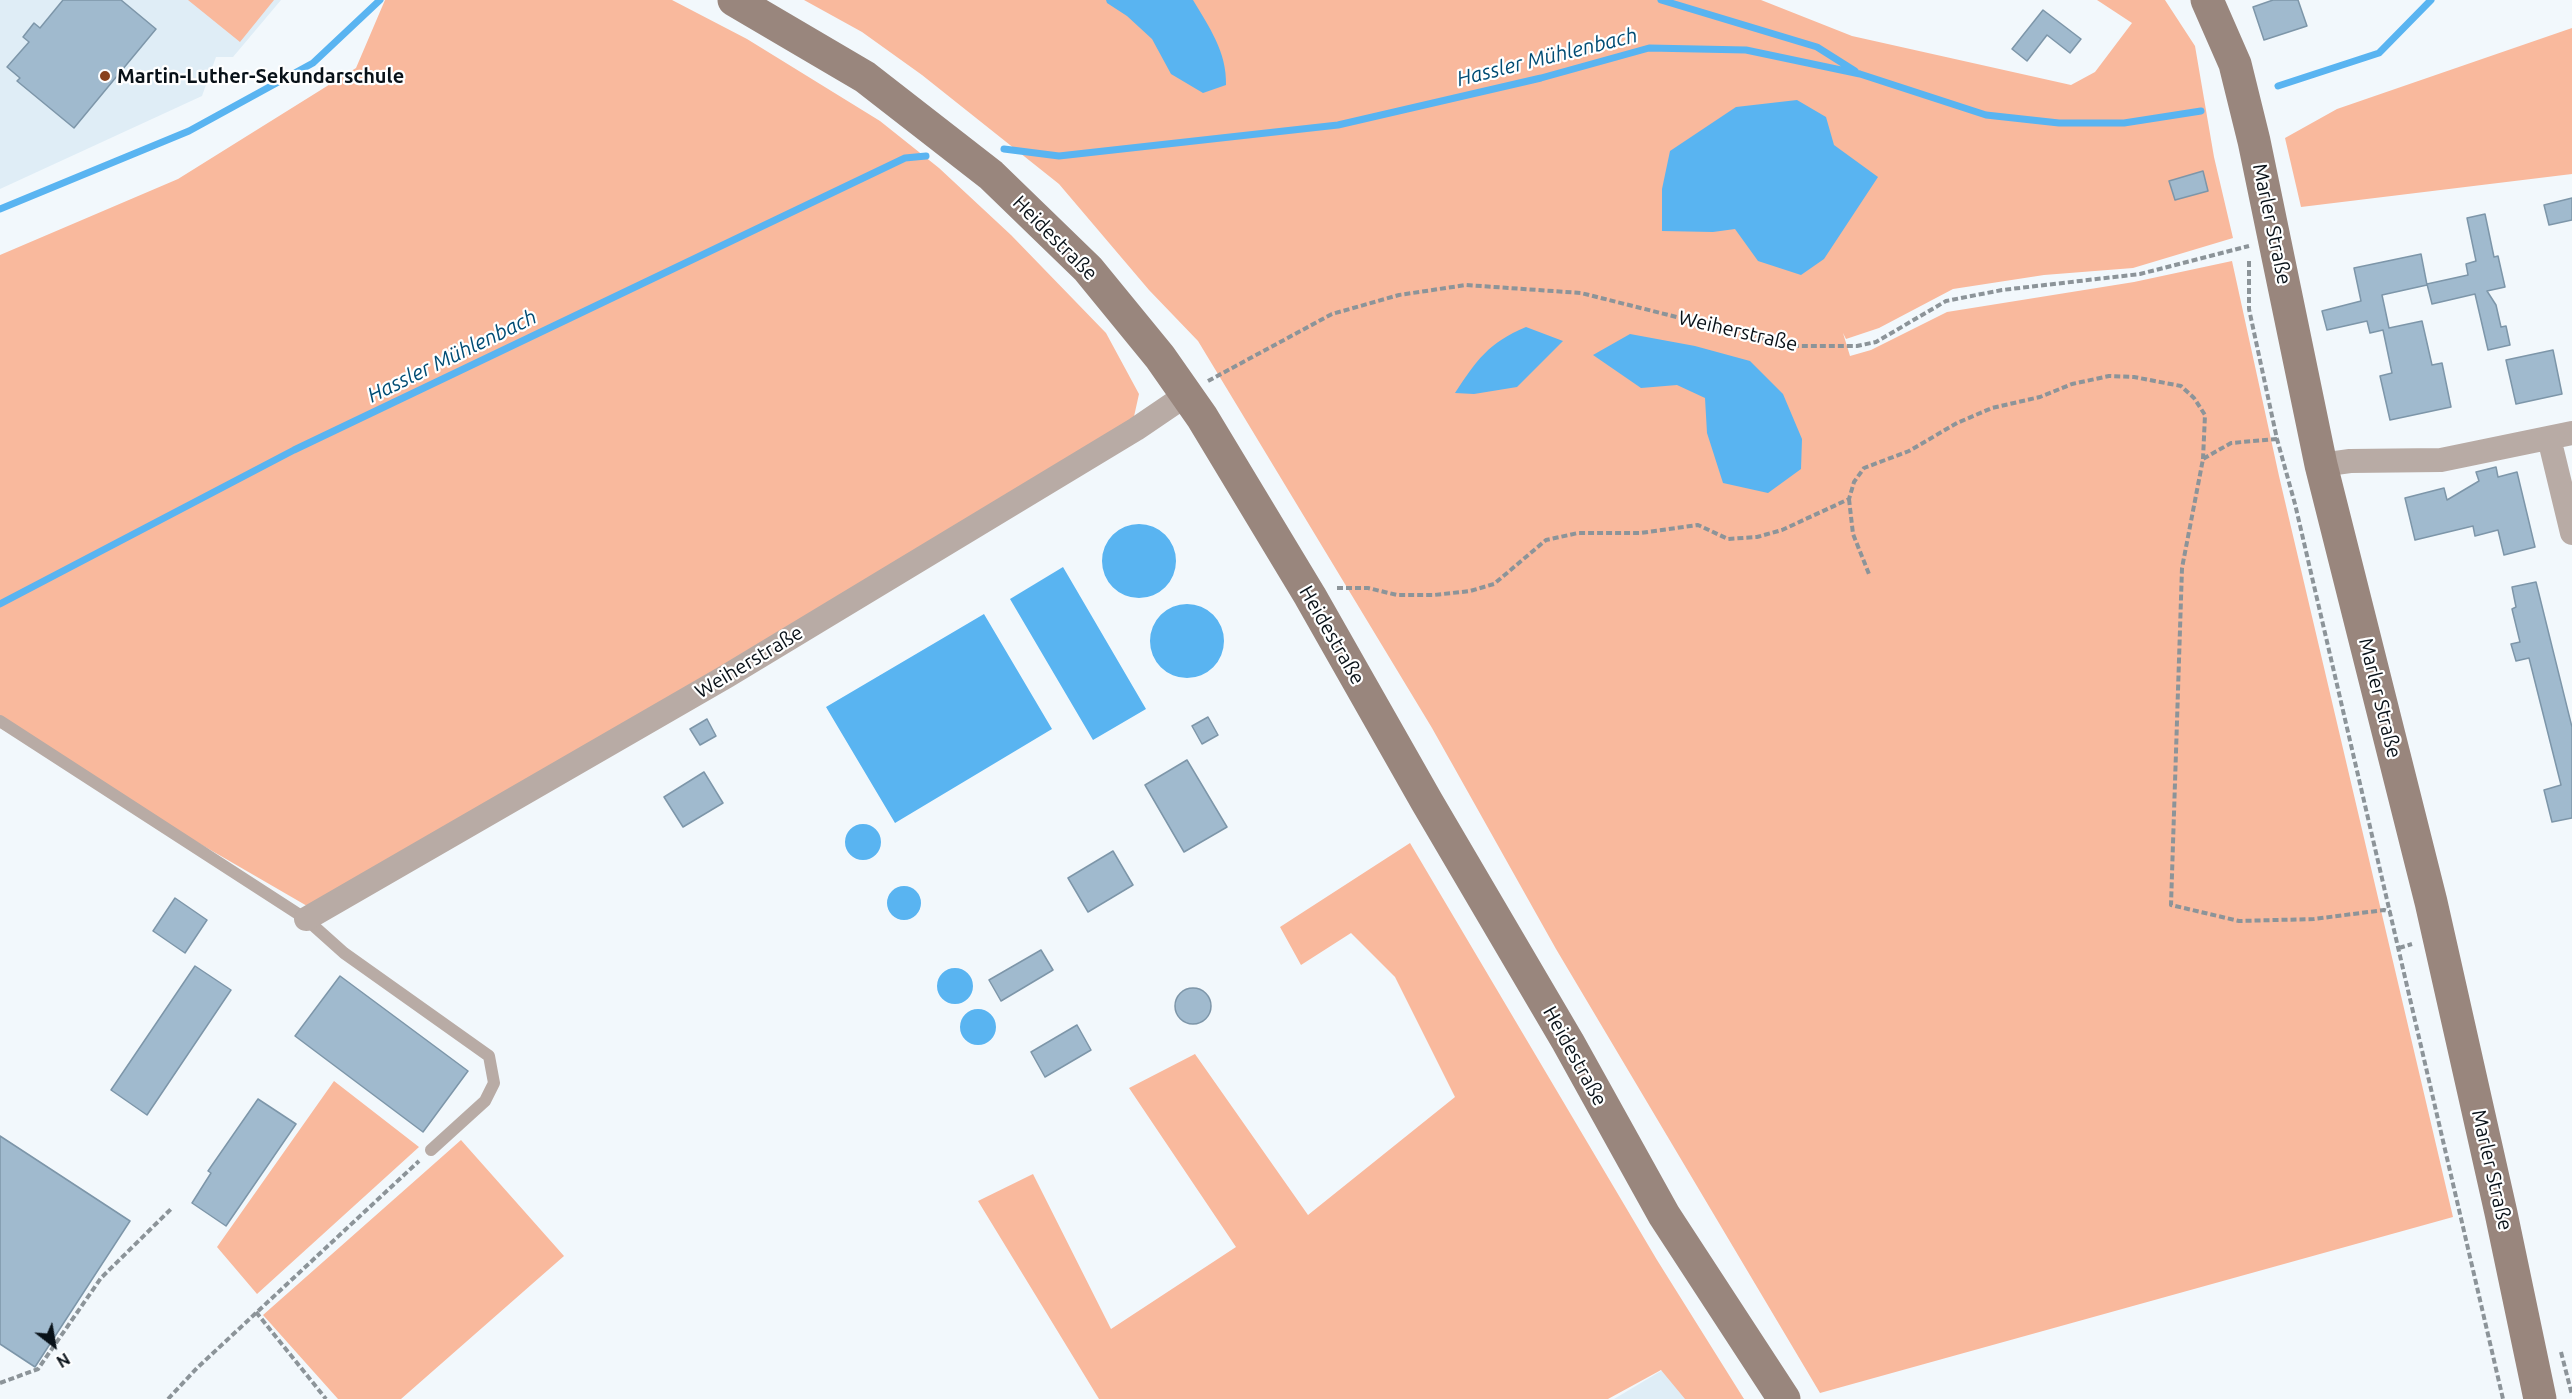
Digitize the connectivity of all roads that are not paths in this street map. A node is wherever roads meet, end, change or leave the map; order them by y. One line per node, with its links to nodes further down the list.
1 (734, 0): 3 (main road, Heidestraße)
2 (2207, 0): 5 (main road, Marler Straße)
3 (1196, 388): 8 (street, Weiherstraße); 10 (main road, Heidestraße)
4 (2560, 436): 5 (street); 6 (street)
5 (2321, 465): 11 (main road, Marler Straße)
6 (2572, 533)
7 (0, 721): 8 (lane)
8 (306, 919): 9 (lane)
9 (431, 1150)
10 (1784, 1399)
11 (2540, 1399)

